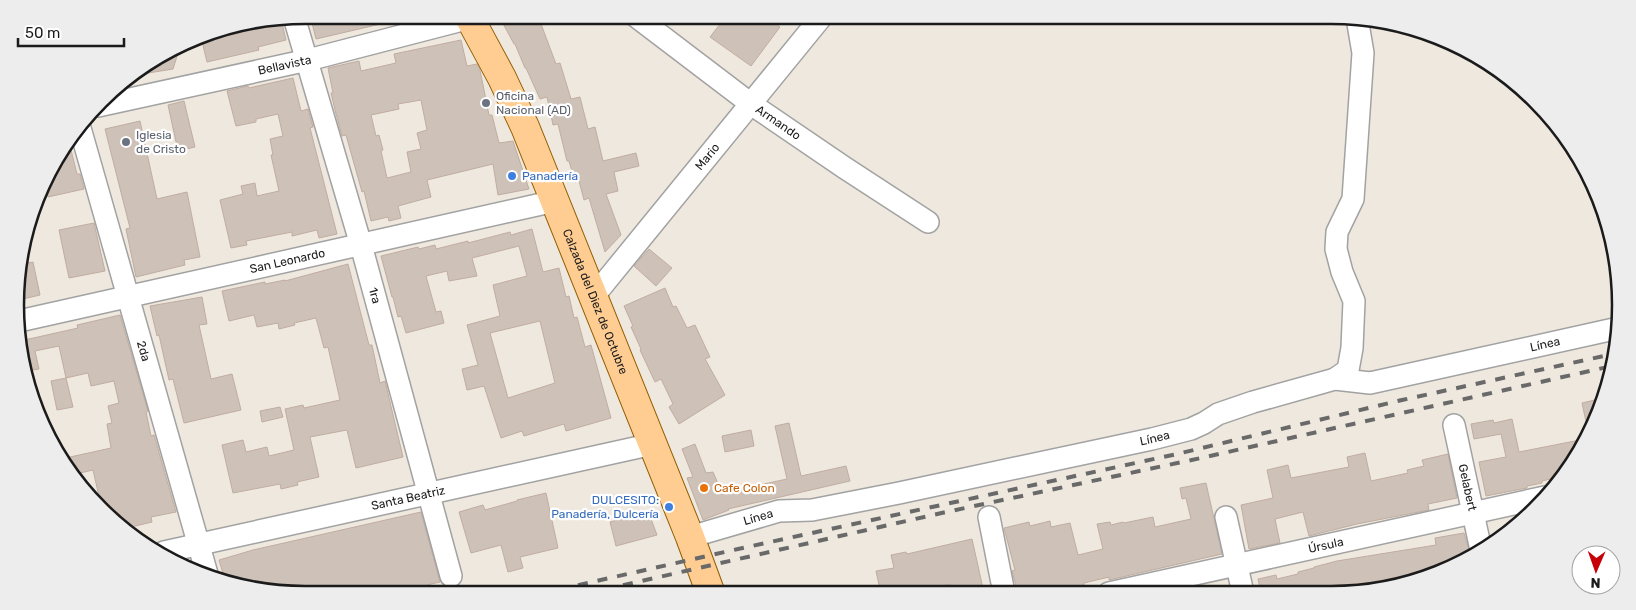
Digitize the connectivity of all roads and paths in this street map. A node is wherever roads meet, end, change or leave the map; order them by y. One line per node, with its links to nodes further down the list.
1 (296, 24): 7 (street, 1ra)
2 (440, 24): 7 (street, Bellavista)
3 (473, 24): 11 (main road, Calzada del Diez de Octubre)
4 (646, 24): 9 (street, Armando)
5 (816, 24): 9 (street, Mario)
6 (1358, 25): 18 (street)
7 (308, 60): 8 (street, Bellavista); 13 (street, 1ra)
8 (109, 104)
9 (751, 104): 12 (street, Armando); 15 (street, Mario)
10 (82, 134): 14 (street, 2da)
11 (555, 201): 13 (street, San Leonardo); 15 (main road, Calzada del Diez de Octubre)
12 (928, 222)
13 (361, 245): 14 (street, San Leonardo); 21 (street, 1ra)
14 (128, 297): 16 (street, San Leonardo); 28 (street, 2da)
15 (593, 297): 20 (main road, Calzada del Diez de Octubre)
16 (24, 320)
17 (1611, 330): 18 (street, Línea)
18 (1335, 379): 26 (street, Línea)
19 (1454, 425): 23 (street, Gelabert)
20 (653, 444): 21 (street, Santa Beatriz); 26 (main road, Calzada del Diez de Octubre)
21 (428, 494): 28 (street, Santa Beatriz); 32 (street, 1ra)
22 (1533, 501): 23 (street, Úrsula)
23 (1474, 514): 27 (street, Gelabert); 30 (street, Úrsula)
24 (989, 517): 34 (street)
25 (1226, 517): 30 (street)
26 (690, 537): 33 (main road, Calzada del Diez de Octubre)
27 (1481, 543)
28 (199, 544): 29 (street, Santa Beatriz); 31 (street, 2da)
29 (168, 551)
30 (1237, 566): 35 (street, Úrsula); 36 (street)
31 (205, 568)
32 (451, 576)
33 (708, 586)
34 (1003, 586)
35 (1142, 586)
36 (1241, 586)

